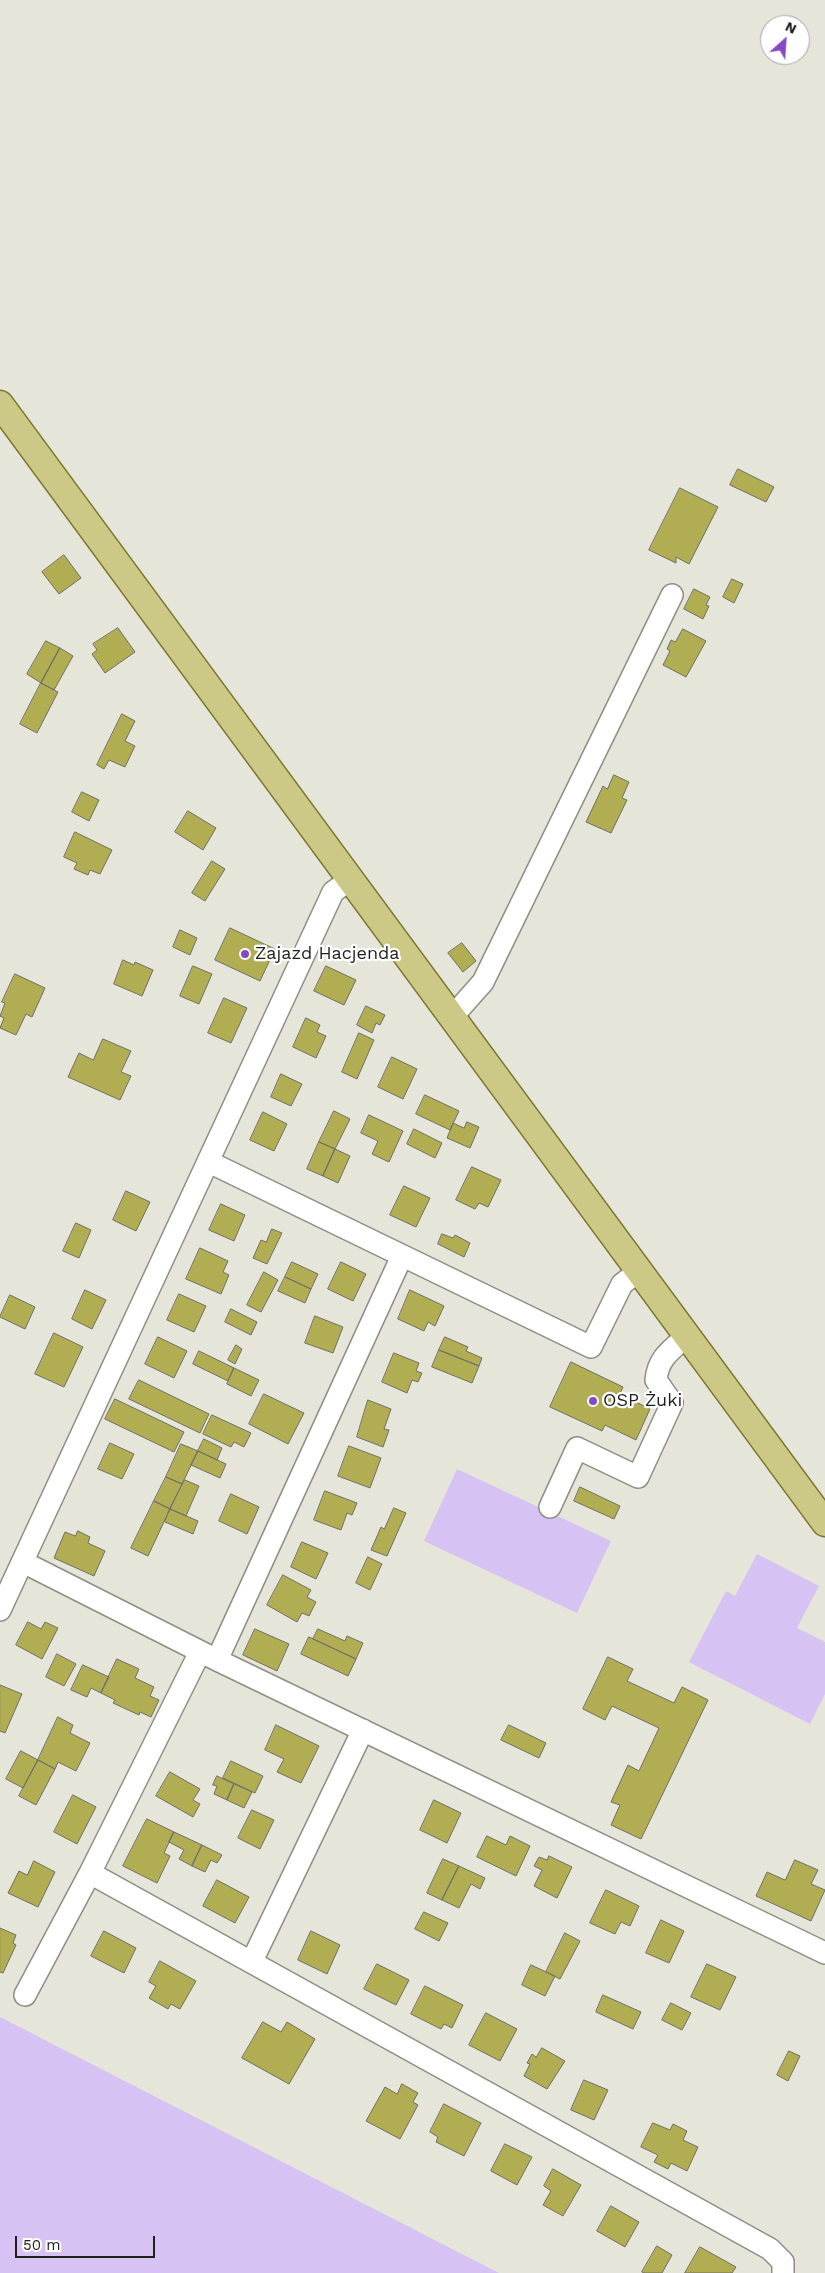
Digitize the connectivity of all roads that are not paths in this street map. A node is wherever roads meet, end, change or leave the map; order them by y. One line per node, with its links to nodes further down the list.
1 (0, 404): 3 (main road)
2 (672, 595): 4 (street)
3 (351, 879): 4 (main road); 5 (street)
4 (452, 1017): 7 (main road)
5 (210, 1162): 6 (street); 11 (street)
6 (402, 1256): 7 (street); 13 (street)
7 (639, 1271): 8 (main road)
8 (687, 1336): 9 (street); 10 (main road)
9 (550, 1507)
10 (825, 1522)
11 (23, 1562): 12 (street); 13 (street)
12 (0, 1610)
13 (209, 1656): 14 (street); 15 (street)
14 (363, 1730): 16 (street); 17 (street)
15 (90, 1873): 17 (street); 18 (street)
16 (825, 1952)
17 (252, 1961): 19 (street)
18 (25, 1995)
19 (783, 2273)

